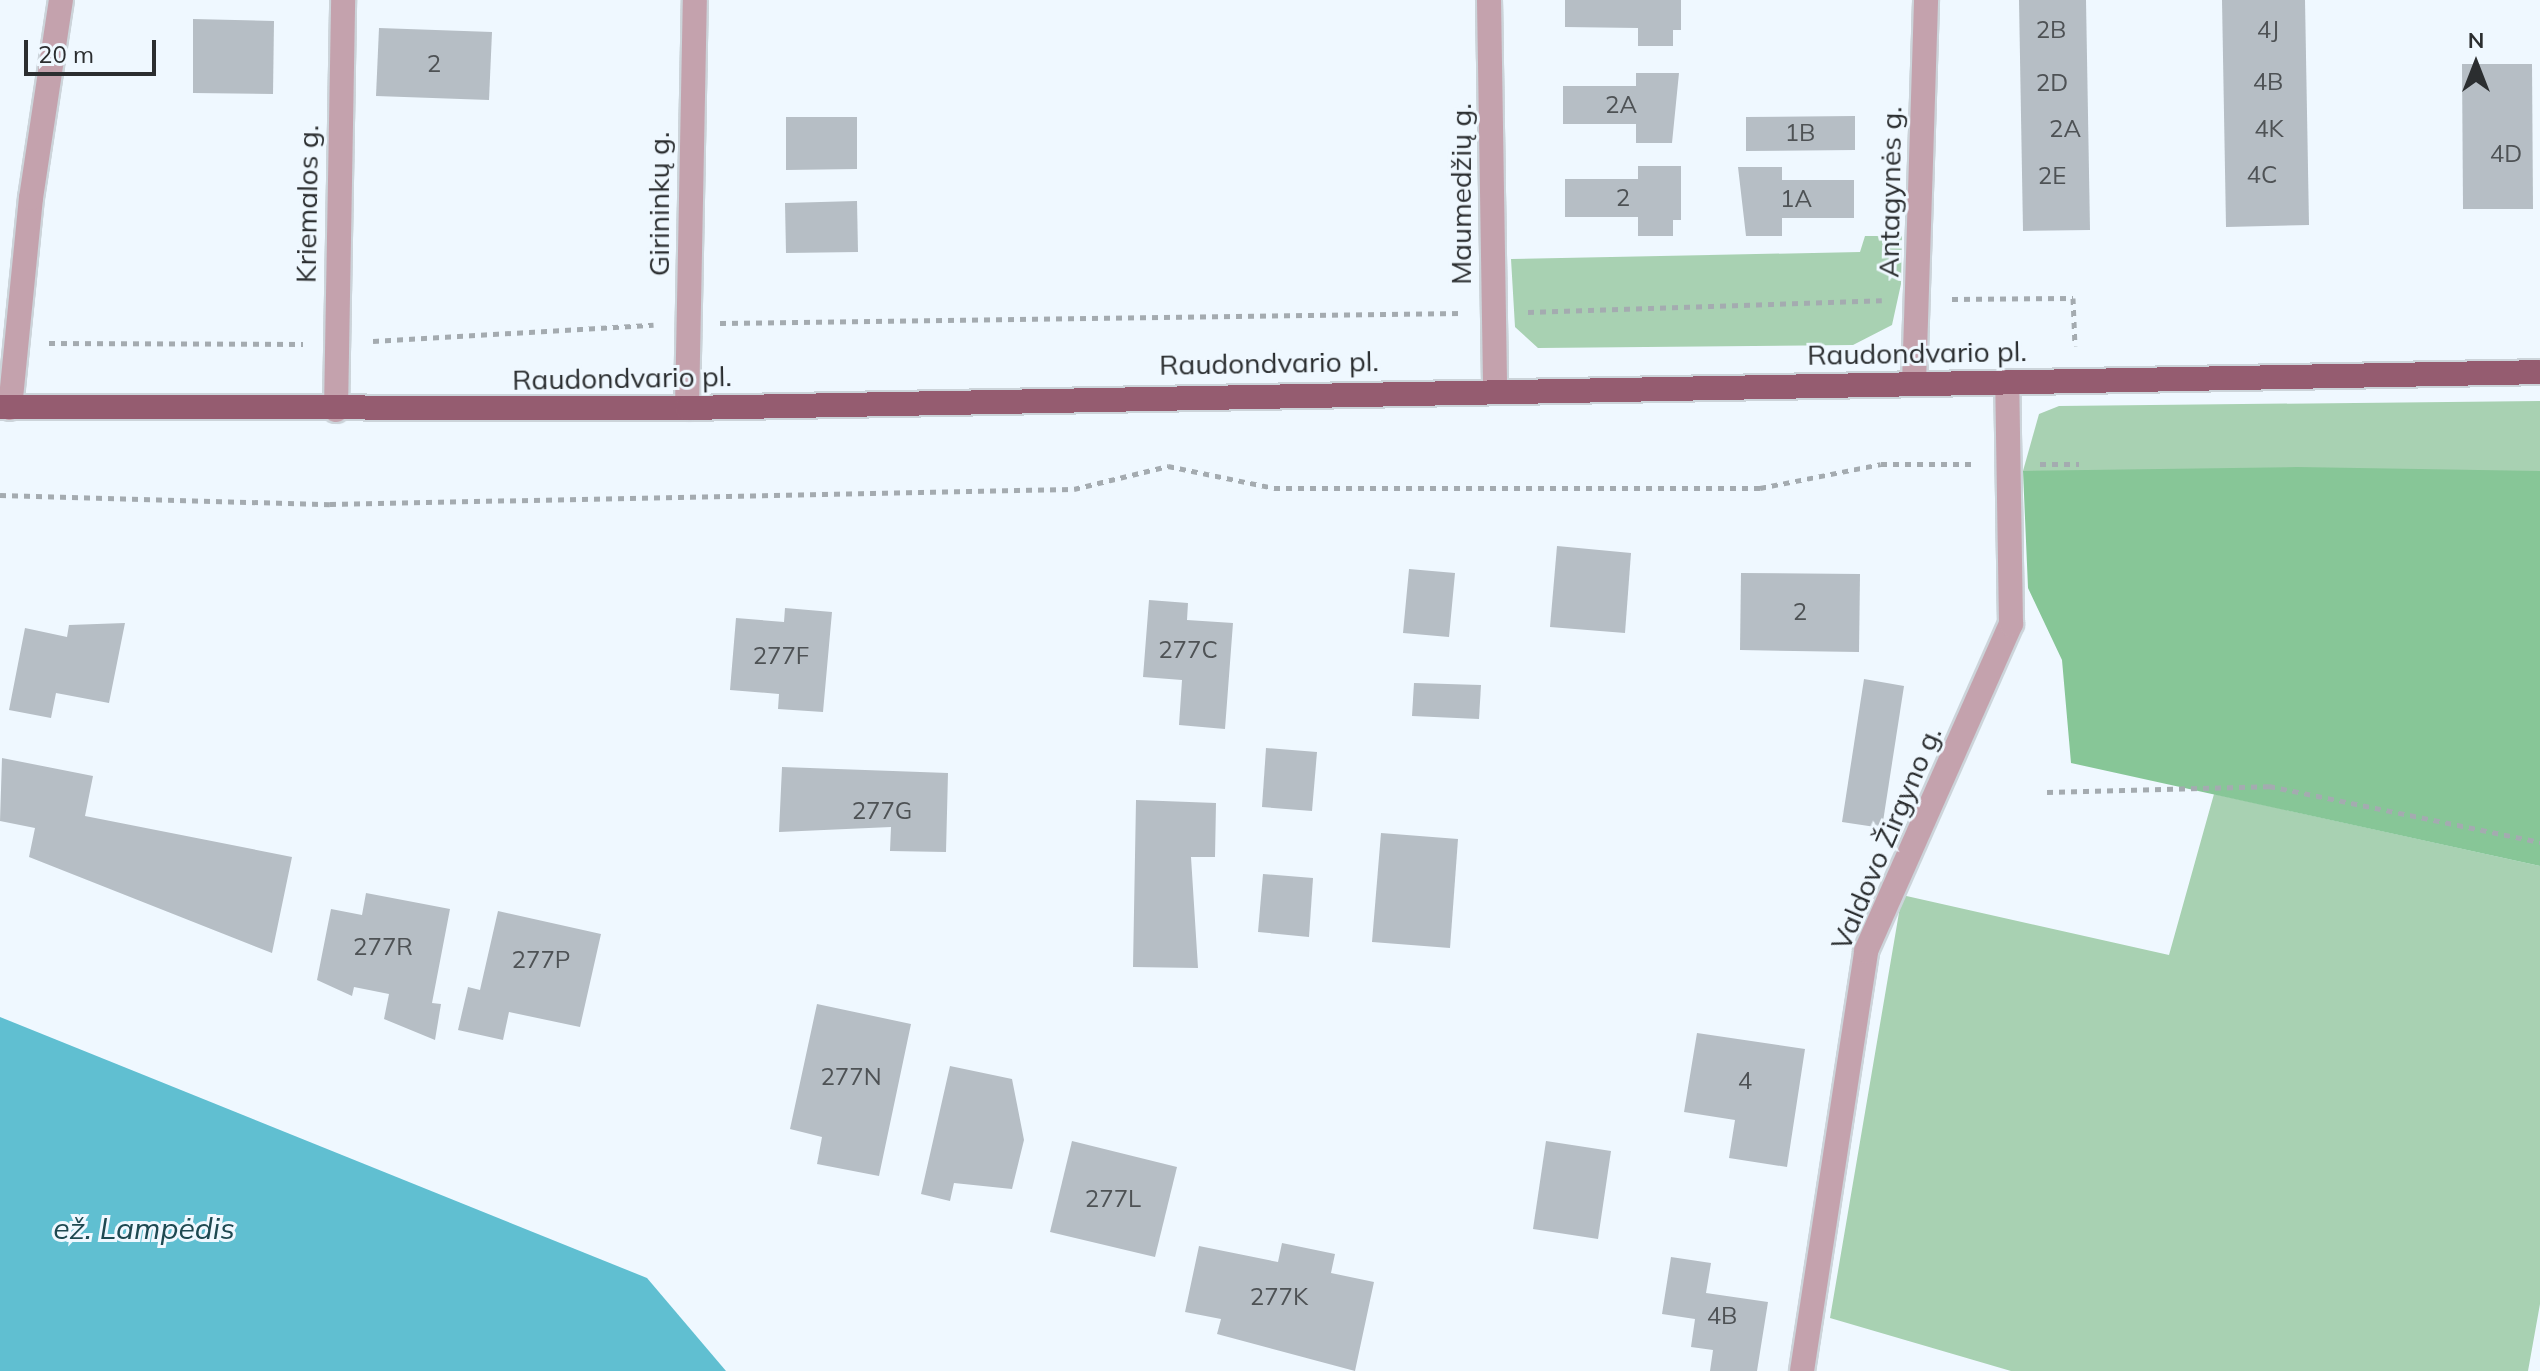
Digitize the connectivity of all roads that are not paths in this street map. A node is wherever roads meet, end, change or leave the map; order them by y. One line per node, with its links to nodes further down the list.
1 (61, 0): 10 (street)
2 (343, 0): 12 (street, Kriemalos g.)
3 (695, 0): 11 (street, Girininkų g.)
4 (1489, 0): 9 (street, Maumedžių g.)
5 (1926, 0): 8 (street, Antagynės g.)
6 (2540, 372): 7 (main road, Raudondvario pl.)
7 (2007, 382): 8 (main road, Raudondvario pl.); 13 (street, Valdovo Žirgyno g.)
8 (1914, 384): 9 (main road, Raudondvario pl.)
9 (1495, 388): 11 (main road, Raudondvario pl.)
10 (5, 408): 12 (main road, Raudondvario pl.)
11 (687, 408): 12 (main road, Raudondvario pl.)
12 (336, 410)
13 (1802, 1371)

